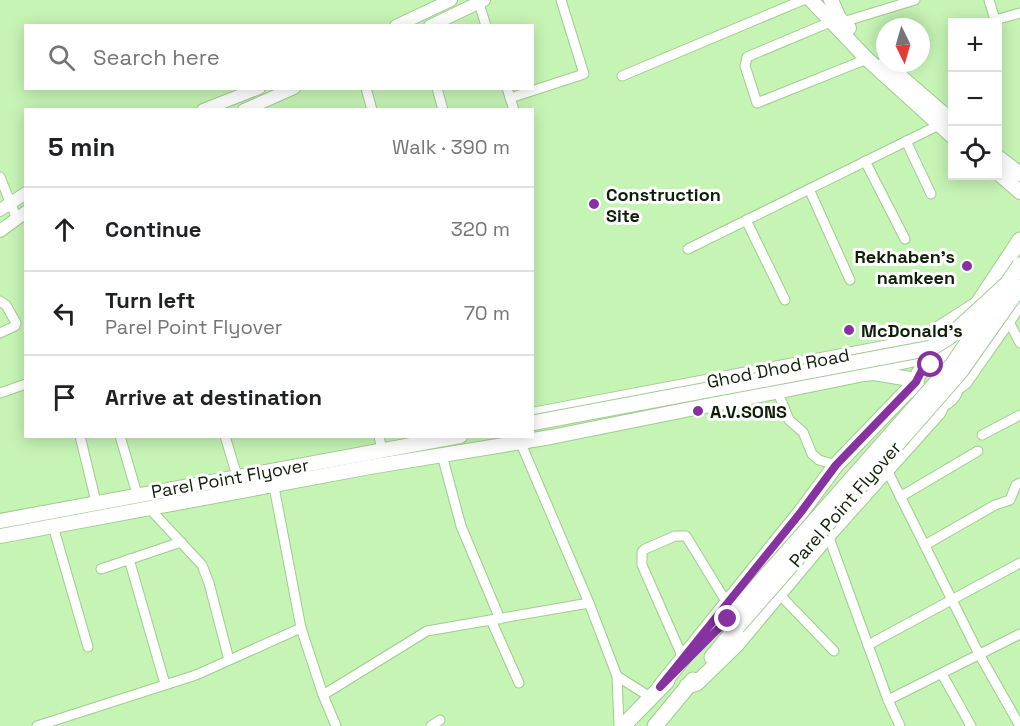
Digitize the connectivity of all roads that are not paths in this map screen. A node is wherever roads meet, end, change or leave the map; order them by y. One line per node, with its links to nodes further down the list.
1 (452, 0): 10 (street)
2 (561, 0): 18 (street)
3 (803, 0): 17 (street)
4 (811, 0): 11 (main road)
5 (831, 0): 11 (main road)
6 (915, 0): 11 (street)
7 (989, 0): 9 (street)
8 (481, 1): 12 (street); 13 (street)
9 (1020, 13)
10 (417, 21)
11 (838, 21): 14 (main road); 15 (main road); 15 (street)
12 (434, 24)
13 (486, 24)
14 (876, 55)
15 (867, 59): 29 (main road)
16 (894, 72): 29 (main road)
17 (622, 76)
18 (534, 87)
19 (253, 90): 24 (street)
20 (289, 90): 25 (street)
21 (367, 90): 26 (street)
22 (437, 90): 27 (street)
23 (509, 93): 28 (street)
24 (208, 108)
25 (249, 108)
26 (371, 108)
27 (442, 108)
28 (513, 108)
29 (946, 123): 30 (street)
30 (906, 141): 32 (street); 39 (street)
31 (1002, 160): 33 (main road)
32 (865, 161): 36 (street); 44 (street)
33 (1020, 174)
34 (1002, 176): 37 (main road)
35 (0, 177): 40 (street)
36 (809, 189): 42 (street); 48 (street)
37 (1020, 192)
38 (24, 194): 40 (street)
39 (931, 194)
40 (5, 207): 41 (street)
41 (21, 216): 43 (street)
42 (746, 220): 46 (street); 50 (street)
43 (0, 231)
44 (905, 239)
45 (1020, 240): 52 (main road)
46 (688, 249)
47 (1020, 265): 49 (main road, Parel Point Flyover, bridge)
48 (850, 280)
49 (1014, 285): 66 (main road, bridge); 101 (main road, Parel Point Flyover, bridge)
50 (785, 300)
51 (0, 302): 54 (street)
52 (977, 304): 53 (main road); 56 (main road); 64 (main road, Ghod Dhod Road)
53 (1014, 311): 55 (street); 60 (main road)
54 (0, 333)
55 (1020, 343)
56 (932, 365): 57 (main road); 58 (main road); 60 (main road)
57 (871, 373): 58 (main road, Ghod Dhod Road); 61 (main road, Ghod Dhod Road)
58 (916, 381): 63 (main road); 77 (main road)
59 (24, 385): 62 (street)
60 (955, 388): 63 (main road)
61 (777, 390): 73 (main road, Ghod Dhod Road); 77 (street)
62 (0, 393)
63 (942, 404): 78 (main road)
64 (534, 415)
65 (1020, 415): 67 (street)
66 (534, 423)
67 (982, 435)
68 (80, 438): 84 (street)
69 (121, 438): 82 (street)
70 (226, 438): 79 (street)
71 (379, 438): 74 (street)
72 (449, 438): 74 (main road, Parel Point Flyover)
73 (519, 439): 76 (main road, Ghod Dhod Road); 98 (street)
74 (381, 451): 80 (main road, Parel Point Flyover)
75 (978, 451): 83 (street)
76 (442, 455): 80 (main road, Ghod Dhod Road); 100 (street)
77 (836, 465): 86 (main road)
78 (887, 470): 83 (street); 89 (main road)
79 (237, 476): 80 (main road, Parel Point Flyover); 82 (main road, Parel Point Flyover)
80 (273, 478): 85 (main road, Ghod Dhod Road); 102 (street)
81 (1020, 483): 92 (street)
82 (137, 494): 84 (main road, Parel Point Flyover)
83 (900, 497): 92 (street)
84 (96, 502): 87 (main road, Parel Point Flyover)
85 (149, 508): 88 (main road, Ghod Dhod Road); 91 (street)
86 (801, 512): 89 (street); 99 (main road)
87 (0, 521)
88 (53, 526): 90 (main road, Ghod Dhod Road); 105 (street)
89 (828, 535): 96 (main road); 104 (street)
90 (0, 536)
91 (181, 542): 93 (street); 109 (street)
92 (925, 545): 97 (street)
93 (129, 559): 95 (street); 113 (street)
94 (1020, 563): 97 (street)
95 (101, 568)
96 (780, 595): 106 (street); 114 (main road)
97 (951, 600): 104 (street); 107 (street)
98 (590, 603): 100 (street); 111 (street)
99 (727, 603): 108 (main road); 108 (street)
100 (496, 620): 112 (street); 116 (street)
101 (733, 623): 114 (main road, Parel Point Flyover); 115 (main road, Parel Point Flyover)
102 (301, 628): 109 (street); 116 (street)
103 (1020, 634): 107 (street)
104 (868, 645): 117 (street)
105 (88, 647)
106 (834, 651)
107 (979, 654): 110 (street); 128 (street)
108 (683, 658): 115 (main road)
109 (229, 660): 113 (street)
110 (942, 674): 117 (street); 127 (street)
111 (617, 676): 115 (street); 124 (street)
112 (519, 683)
113 (165, 684): 121 (street)
114 (687, 686): 120 (main road, Parel Point Flyover)
115 (655, 692): 118 (main road)
116 (323, 695): 122 (street)
117 (888, 700): 126 (street)
118 (637, 709): 124 (main road); 125 (main road)
119 (440, 720): 123 (street)
120 (662, 723)
121 (37, 726)
122 (336, 726)
123 (431, 726)
124 (621, 726)
125 (631, 726)
126 (900, 726)
127 (971, 726)
128 (1020, 726)

